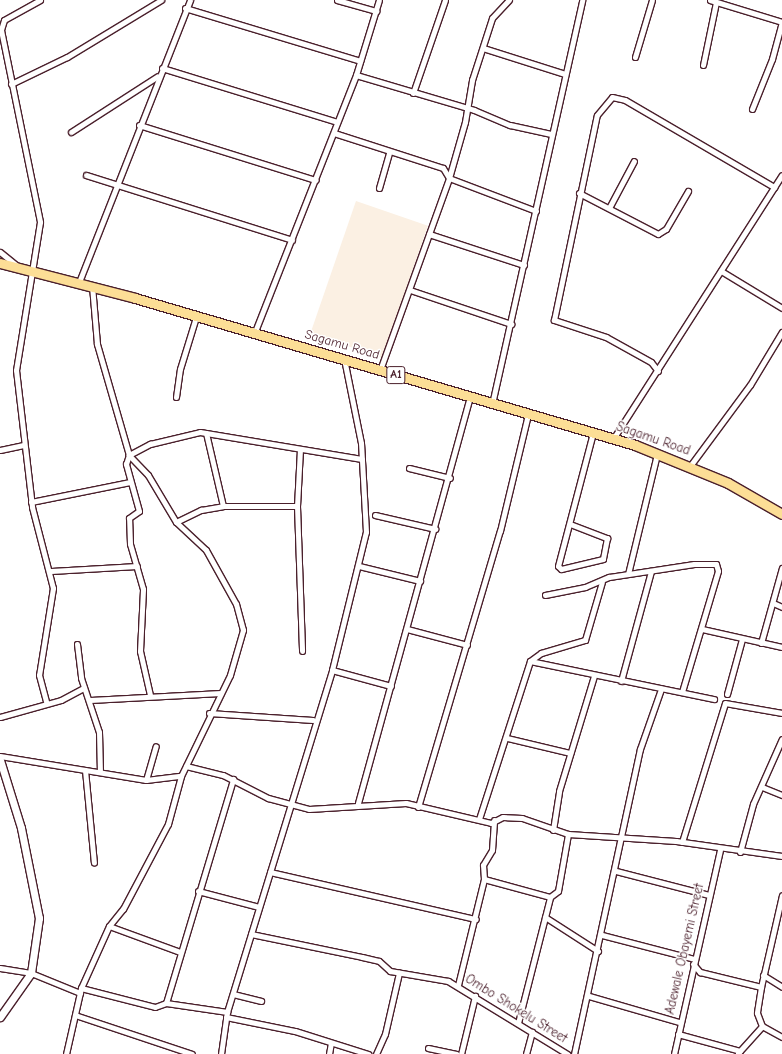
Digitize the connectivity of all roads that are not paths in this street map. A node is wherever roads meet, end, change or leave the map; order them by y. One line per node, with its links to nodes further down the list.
1 (40, 0): 23 (street)
2 (161, 0): 23 (street)
3 (190, 0): 12 (street)
4 (337, 0): 13 (street)
5 (379, 0): 13 (street)
6 (445, 0): 24 (street)
7 (509, 0): 15 (street)
8 (582, 0): 20 (street)
9 (652, 0): 16 (street)
10 (710, 0): 11 (street)
11 (716, 2): 14 (street); 18 (street)
12 (185, 8): 17 (street); 19 (street)
13 (376, 11): 17 (street)
14 (782, 22): 26 (street)
15 (483, 48): 20 (street); 25 (street)
16 (635, 57)
17 (360, 61): 21 (street)
18 (704, 65)
19 (162, 68): 22 (street); 27 (street)
20 (565, 74): 31 (street)
21 (356, 75): 24 (street); 27 (street)
22 (158, 76): 28 (street); 29 (street)
23 (11, 84): 51 (street)
24 (414, 93): 25 (street)
25 (467, 108): 31 (street); 36 (street)
26 (752, 109)
27 (338, 122): 30 (street)
28 (139, 125): 37 (street); 38 (street)
29 (70, 132)
30 (334, 133): 32 (street); 37 (street)
31 (551, 134): 44 (street)
32 (389, 152): 36 (street); 39 (street)
33 (634, 161): 43 (street)
34 (86, 175): 38 (street)
35 (782, 175): 40 (street)
36 (449, 178): 44 (street); 45 (street)
37 (316, 180): 46 (street)
38 (117, 186): 46 (street); 53 (street)
39 (378, 188)
40 (774, 188): 42 (street); 52 (street)
41 (688, 191): 43 (street)
42 (579, 193): 43 (street); 62 (street)
43 (609, 208)
44 (536, 211): 50 (street)
45 (429, 234): 50 (street); 55 (street)
46 (292, 240): 60 (street)
47 (0, 252): 49 (street)
48 (0, 263): 49 (highway, Sagamu Road / A1)
49 (17, 266): 51 (highway, Sagamu Road / A1)
50 (524, 266): 58 (street)
51 (32, 269): 53 (highway, Sagamu Road / A1); 73 (street)
52 (721, 271): 56 (street); 63 (street)
53 (79, 282): 54 (highway, Sagamu Road / A1)
54 (92, 286): 57 (highway, Sagamu Road / A1); 77 (street)
55 (410, 290): 58 (street); 64 (street)
56 (782, 308)
57 (196, 317): 60 (highway, Sagamu Road / A1); 66 (street)
58 (511, 324): 68 (street)
59 (782, 332): 79 (street)
60 (254, 334): 61 (highway, Sagamu Road / A1)
61 (344, 359): 64 (highway, Sagamu Road / A1); 78 (street)
62 (651, 362): 63 (street); 65 (street)
63 (664, 362): 65 (street)
64 (380, 370): 67 (highway, Sagamu Road / A1)
65 (658, 371): 72 (street)
66 (176, 397)
67 (470, 397): 68 (highway, Sagamu Road / A1); 81 (street)
68 (492, 404): 69 (highway, Sagamu Road / A1)
69 (528, 414): 71 (highway, Sagamu Road / A1); 107 (street)
70 (206, 433): 74 (street); 77 (street); 84 (street)
71 (593, 433): 72 (highway, Sagamu Road / A1); 89 (street)
72 (613, 439): 76 (highway, Sagamu Road / A1)
73 (23, 445): 75 (street); 83 (street)
74 (300, 449): 78 (street); 85 (street)
75 (0, 450)
76 (657, 454): 79 (highway, Sagamu Road / A1); 96 (street)
77 (129, 455): 82 (street); 88 (street)
78 (362, 459): 92 (street)
79 (690, 466): 86 (highway, Sagamu Road / A1)
80 (409, 468): 81 (street)
81 (450, 478): 90 (street)
82 (130, 482): 83 (street); 91 (street)
83 (31, 502): 94 (street)
84 (223, 506): 85 (street); 88 (street)
85 (297, 506): 109 (street)
86 (782, 514)
87 (375, 515): 90 (street)
88 (176, 522): 118 (street)
89 (570, 524): 89 (street)
90 (435, 529): 97 (street)
91 (136, 566): 94 (street); 120 (street)
92 (359, 566): 97 (street); 111 (street)
93 (782, 568): 100 (street)
94 (51, 571): 123 (street)
95 (651, 571): 96 (street); 102 (street); 113 (street)
96 (628, 574): 98 (street)
97 (420, 581): 103 (street)
98 (602, 582): 99 (street); 110 (street)
99 (545, 594)
100 (773, 603): 101 (street); 105 (street)
101 (782, 607)
102 (702, 628): 104 (street); 117 (street)
103 (407, 629): 107 (street); 114 (street)
104 (742, 640): 105 (street); 119 (street)
105 (761, 643): 108 (street)
106 (77, 644): 115 (street)
107 (467, 645): 144 (street)
108 (782, 647)
109 (302, 651)
110 (530, 660): 112 (street); 128 (street)
111 (332, 670): 114 (street); 127 (street)
112 (594, 676): 113 (street); 131 (street)
113 (621, 681): 116 (street)
114 (390, 686): 142 (street)
115 (84, 688): 122 (street); 123 (street)
116 (661, 689): 117 (street); 149 (street)
117 (682, 692): 121 (street)
118 (221, 693): 120 (street); 124 (street)
119 (727, 694)
120 (150, 695): 122 (street)
121 (714, 699)
122 (90, 700): 136 (street)
123 (46, 702): 126 (street)
124 (209, 713): 127 (street); 134 (street)
125 (782, 713): 150 (street)
126 (0, 718)
127 (313, 720): 143 (street)
128 (507, 738): 131 (street); 145 (street)
129 (782, 739): 140 (street)
130 (156, 746): 139 (street)
131 (570, 753): 147 (street)
132 (0, 756): 135 (street)
133 (0, 760): 174 (street)
134 (186, 766): 137 (street); 138 (street)
135 (85, 770): 136 (street); 154 (street)
136 (100, 772): 139 (street)
137 (181, 776): 139 (street); 166 (street)
138 (233, 779): 143 (street); 158 (street)
139 (146, 780)
140 (762, 787): 141 (street); 152 (street)
141 (782, 795)
142 (358, 803): 143 (street); 144 (street)
143 (289, 804): 156 (street)
144 (418, 807): 145 (street)
145 (479, 819): 146 (street)
146 (494, 820): 147 (street); 157 (street)
147 (553, 830): 148 (street)
148 (568, 834): 149 (street); 161 (street)
149 (622, 838): 150 (street); 155 (street)
150 (682, 842): 151 (street)
151 (720, 850): 152 (street); 159 (street, Adewale Obayemi Street)
152 (740, 852): 153 (street)
153 (782, 856)
154 (94, 863)
155 (616, 871): 159 (street); 168 (street)
156 (270, 872): 162 (street); 165 (street)
157 (484, 879): 161 (street); 165 (street)
158 (198, 891): 162 (street); 170 (street)
159 (709, 895): 171 (street, Adewale Obayemi Street)
160 (782, 895): 163 (street)
161 (550, 897): 164 (street)
162 (259, 907): 167 (street)
163 (780, 913): 176 (street)
164 (545, 918): 169 (street); 191 (street)
165 (476, 919): 178 (street)
166 (109, 926): 170 (street); 181 (street)
167 (252, 934): 175 (street, Ombo Shokelu Street); 182 (street)
168 (602, 935): 169 (street); 171 (street)
169 (598, 951): 184 (street)
170 (180, 952): 186 (street)
171 (694, 962): 173 (street); 177 (street, Adewale Obayemi Street)
172 (0, 968): 174 (street)
173 (700, 972): 177 (street); 179 (street)
174 (31, 973): 181 (street); 189 (street)
175 (399, 973): 178 (street, Ombo Shokelu Street); 204 (street)
176 (763, 974): 179 (street); 180 (street)
177 (690, 978): 190 (street, Adewale Obayemi Street)
178 (458, 985): 183 (street, Ombo Shokelu Street)
179 (761, 987): 192 (street)
180 (782, 987)
181 (81, 991): 186 (street); 188 (street)
182 (233, 994): 185 (street); 187 (street)
183 (475, 996): 191 (street, Ombo Shokelu Street); 206 (street)
184 (589, 996): 190 (street); 209 (street)
185 (261, 1001)
186 (166, 1003): 187 (street)
187 (227, 1014): 196 (street); 201 (street)
188 (75, 1015): 199 (street); 200 (street)
189 (0, 1017)
190 (679, 1022): 194 (street, Adewale Obayemi Street)
191 (518, 1023): 193 (street, Ombo Shokelu Street)
192 (762, 1026): 195 (street); 198 (street)
193 (532, 1032): 207 (street); 208 (street, Ombo Shokelu Street)
194 (678, 1034): 198 (street); 210 (street, Adewale Obayemi Street)
195 (782, 1037)
196 (331, 1043): 202 (street); 203 (street)
197 (428, 1048): 205 (street)
198 (739, 1053)
199 (66, 1054)
200 (192, 1054)
201 (221, 1054)
202 (329, 1054)
203 (368, 1054)
204 (376, 1054)
205 (456, 1054)
206 (461, 1054)
207 (526, 1054)
208 (567, 1054)
209 (574, 1054)
210 (674, 1054)

